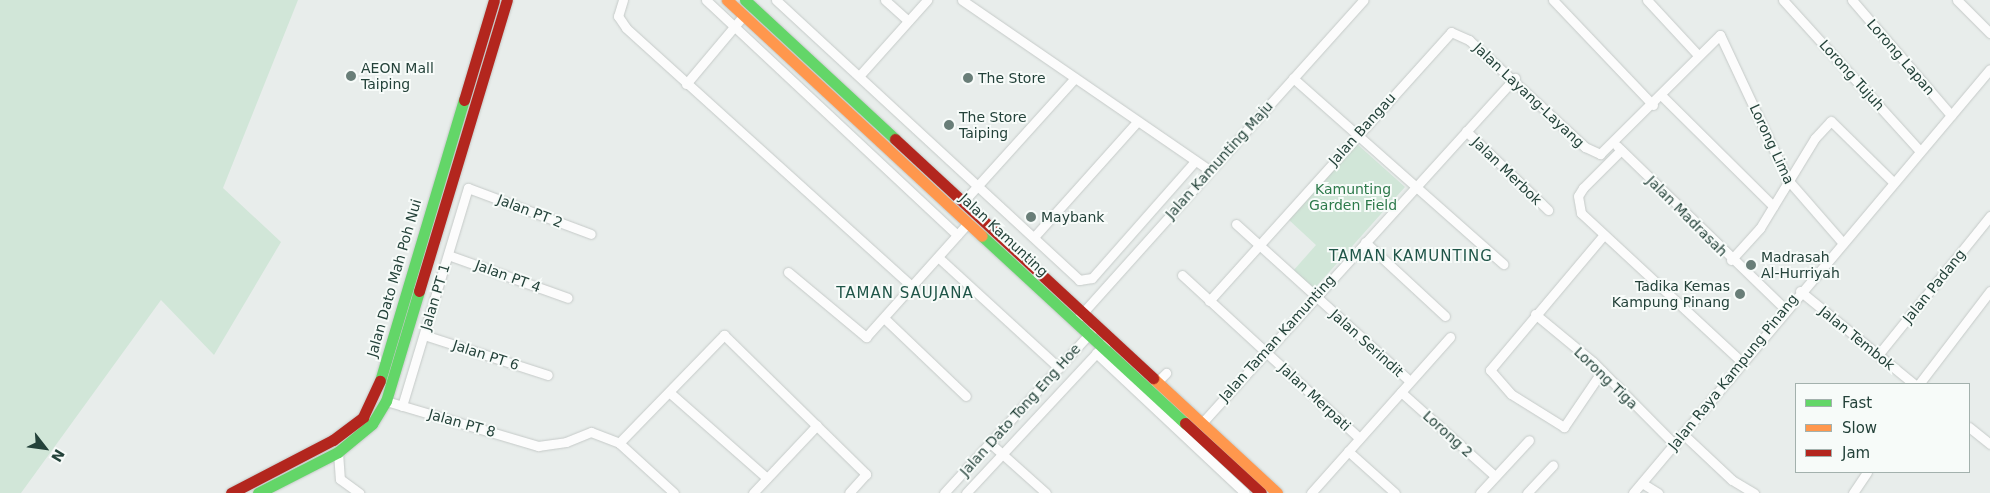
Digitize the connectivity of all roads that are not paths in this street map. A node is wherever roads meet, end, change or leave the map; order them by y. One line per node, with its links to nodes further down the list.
1 (494, 0): 90 (main road, Jalan Dato Mah Poh Nui)
2 (507, 0): 91 (main road, Jalan Dato Mah Poh Nui)
3 (623, 0): 28 (street)
4 (706, 0): 19 (street)
5 (727, 0): 17 (main road, Jalan Kamunting)
6 (745, 0): 44 (main road, Jalan Kamunting)
7 (776, 0): 24 (street)
8 (886, 0): 18 (street)
9 (927, 0): 18 (street)
10 (962, 0): 25 (street)
11 (1362, 0): 26 (street, Jalan Kamunting Maju)
12 (1553, 0): 30 (street)
13 (1647, 0): 22 (street)
14 (1783, 0): 36 (street, Lorong Tujuh)
15 (1852, 0): 31 (street, Lorong Lapan)
16 (1957, 0): 21 (street)
17 (744, 15): 19 (street); 48 (main road, Jalan Kamunting)
18 (908, 21): 24 (street)
19 (734, 26): 28 (street); 51 (street)
20 (1459, 32): 27 (street, Jalan Layang-Layang); 34 (street, Jalan Bangau)
21 (1990, 33)
22 (1697, 54): 29 (street); 39 (street, Lorong Lima)
23 (1990, 69): 31 (street, Jalan Raya Kampung Pinang)
24 (860, 76): 41 (street)
25 (1075, 78): 32 (street); 41 (street)
26 (1293, 78): 34 (street); 38 (street, Jalan Kamunting Maju)
27 (1514, 79): 33 (street, Jalan Taman Kamunting); 35 (street, Jalan Layang-Layang)
28 (686, 84): 63 (street)
29 (1662, 95): 30 (street); 45 (street)
30 (1653, 105): 35 (street)
31 (1951, 115): 36 (street, Jalan Raya Kampung Pinang)
32 (1137, 122): 37 (street); 53 (street)
33 (1466, 131): 42 (street, Jalan Taman Kamunting); 46 (street, Jalan Merbok)
34 (1356, 136): 42 (street); 56 (street, Jalan Bangau)
35 (1618, 147): 52 (street); 59 (street, Jalan Madrasah)
36 (1920, 151): 40 (street, Jalan Raya Kampung Pinang)
37 (1195, 161): 38 (street); 53 (street)
38 (1209, 170): 72 (street, Jalan Kamunting Maju)
39 (1788, 180): 40 (street); 45 (street); 55 (street, Lorong Lima)
40 (1893, 182): 55 (street, Jalan Raya Kampung Pinang)
41 (979, 185): 44 (street); 53 (street)
42 (1415, 186): 54 (street, Jalan Taman Kamunting); 60 (street)
43 (468, 188): 50 (street, Jalan PT 2); 57 (street, Jalan PT 1)
44 (963, 202): 72 (main road, Jalan Kamunting)
45 (1773, 206): 59 (street)
46 (1548, 210)
47 (1990, 216): 79 (street, Jalan Padang)
48 (969, 222): 51 (street); 72 (main road, Jalan Kamunting)
49 (1236, 224): 56 (street, Jalan Serindit)
50 (591, 234)
51 (957, 235): 58 (street)
52 (1603, 236): 70 (street); 80 (street)
53 (1034, 237)
54 (1364, 242): 66 (street, Jalan Taman Kamunting); 71 (street)
55 (1842, 242): 64 (street, Jalan Raya Kampung Pinang)
56 (1259, 245): 66 (street, Jalan Serindit); 68 (street, Jalan Bangau)
57 (448, 255): 67 (street, Jalan PT 4); 75 (street, Jalan PT 1)
58 (938, 257): 63 (street); 81 (street)
59 (1730, 260): 69 (street, Jalan Madrasah)
60 (1503, 264)
61 (788, 272): 73 (street)
62 (1182, 275): 68 (street, Jalan Merpati)
63 (912, 286): 73 (street)
64 (1800, 291): 69 (street, Jalan Raya Kampung Pinang); 79 (street, Jalan Tembok)
65 (1990, 291): 86 (street)
66 (1315, 297): 78 (street, Jalan Taman Kamunting); 84 (street, Jalan Serindit)
67 (568, 298)
68 (1209, 301): 78 (street, Jalan Merpati)
69 (1784, 308): 80 (street, Jalan Raya Kampung Pinang)
70 (1535, 314): 82 (street, Lorong Tiga); 82 (street)
71 (1445, 316)
72 (1079, 317): 74 (main road, Jalan Kamunting)
73 (884, 318): 89 (street)
74 (1093, 330): 77 (main road, Jalan Kamunting); 81 (street, Jalan Dato Tong Eng Hoe)
75 (424, 335): 83 (street, Jalan PT 6); 92 (street, Jalan PT 1)
76 (1450, 337): 84 (street)
77 (1103, 345): 93 (main road, Jalan Kamunting); 105 (street); 122 (street); 123 (main road, Jalan Kamunting)
78 (1266, 351): 93 (street, Jalan Taman Kamunting); 97 (street, Jalan Merpati)
79 (1878, 355): 85 (street, Jalan Tembok)
80 (1740, 360): 96 (street, Jalan Raya Kampung Pinang)
81 (1058, 368): 99 (street, Jalan Dato Tong Eng Hoe)
82 (1602, 371): 101 (street, Lorong Tiga)
83 (548, 375)
84 (1410, 382): 88 (street)
85 (1913, 383)
86 (1920, 383)
87 (669, 392): 94 (street); 100 (street); 111 (street)
88 (1401, 392): 97 (street); 110 (street, Lorong 2)
89 (966, 396)
90 (370, 405): 91 (main road); 113 (main road, Jalan Dato Mah Poh Nui)
91 (383, 406): 92 (street, Jalan PT 8); 104 (main road, Jalan Dato Mah Poh Nui)
92 (402, 406): 100 (street, Jalan PT 8)
93 (1202, 423): 124 (main road, Jalan Kamunting)
94 (817, 424): 111 (street); 118 (street)
95 (1970, 428): 102 (street)
96 (1683, 434): 101 (street, Jalan Raya Kampung Pinang); 131 (street)
97 (1359, 438): 103 (street)
98 (1529, 440): 110 (street)
99 (990, 443): 105 (street); 119 (street, Jalan Dato Tong Eng Hoe)
100 (619, 444): 116 (street)
101 (1675, 444): 112 (street, Jalan Raya Kampung Pinang)
102 (1990, 444)
103 (1348, 451): 125 (street); 126 (street)
104 (338, 452): 106 (main road, Jalan Dato Mah Poh Nui); 108 (street)
105 (1002, 454): 120 (street); 121 (street)
106 (326, 459): 108 (street); 114 (main road, Jalan Dato Mah Poh Nui)
107 (1553, 465): 128 (street)
108 (336, 467): 115 (street)
109 (1865, 473): 132 (street)
110 (1495, 476): 127 (street)
111 (767, 478): 117 (street)
112 (1642, 483): 129 (street, Jalan Raya Kampung Pinang); 130 (street)
113 (231, 493)
114 (258, 493)
115 (359, 493)
116 (674, 493)
117 (753, 493)
118 (849, 493)
119 (944, 493)
120 (966, 493)
121 (1046, 493)
122 (1244, 493)
123 (1261, 493)
124 (1277, 493)
125 (1311, 493)
126 (1395, 493)
127 (1480, 493)
128 (1528, 493)
129 (1632, 493)
130 (1658, 493)
131 (1754, 493)
132 (1853, 493)

